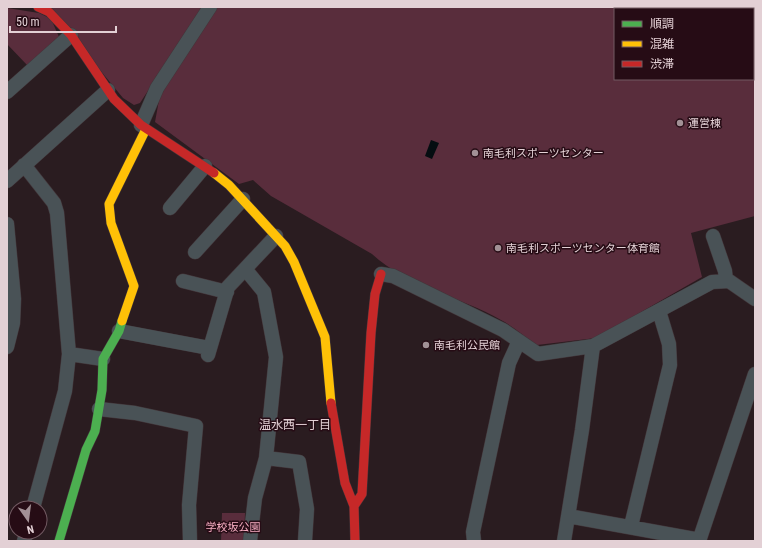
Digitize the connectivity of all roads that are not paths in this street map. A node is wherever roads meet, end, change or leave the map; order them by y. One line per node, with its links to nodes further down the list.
1 (38, 7): 3 (street)
2 (210, 7): 6 (street)
3 (71, 35): 4 (street); 5 (street)
4 (108, 90): 6 (street); 7 (street)
5 (7, 92)
6 (144, 127): 8 (street); 23 (street)
7 (24, 165): 9 (street); 27 (street)
8 (205, 166): 10 (street); 11 (street)
9 (7, 181)
10 (244, 200): 13 (street); 15 (street)
11 (170, 208)
12 (7, 224): 26 (street)
13 (276, 236): 16 (street); 33 (street)
14 (713, 236): 18 (street)
15 (195, 252)
16 (246, 270): 20 (street); 31 (street)
17 (381, 274): 24 (street); 33 (street)
18 (726, 280): 21 (street); 22 (street)
19 (183, 281): 20 (street)
20 (227, 292): 23 (street)
21 (755, 299)
22 (659, 311): 25 (street); 35 (street)
23 (119, 330): 28 (street)
24 (518, 341): 25 (street); 41 (street)
25 (593, 346): 34 (street)
26 (7, 348)
27 (69, 354): 28 (street); 32 (street)
28 (103, 359): 30 (street)
29 (755, 374): 43 (street)
30 (99, 409): 36 (street); 37 (street)
31 (266, 458): 38 (street); 39 (street)
32 (35, 500)
33 (354, 506): 40 (street)
34 (568, 516): 35 (street); 42 (street)
35 (631, 526): 43 (street)
36 (59, 541)
37 (190, 541)
38 (250, 541)
39 (305, 541)
40 (355, 541)
41 (474, 541)
42 (564, 541)
43 (699, 541)

